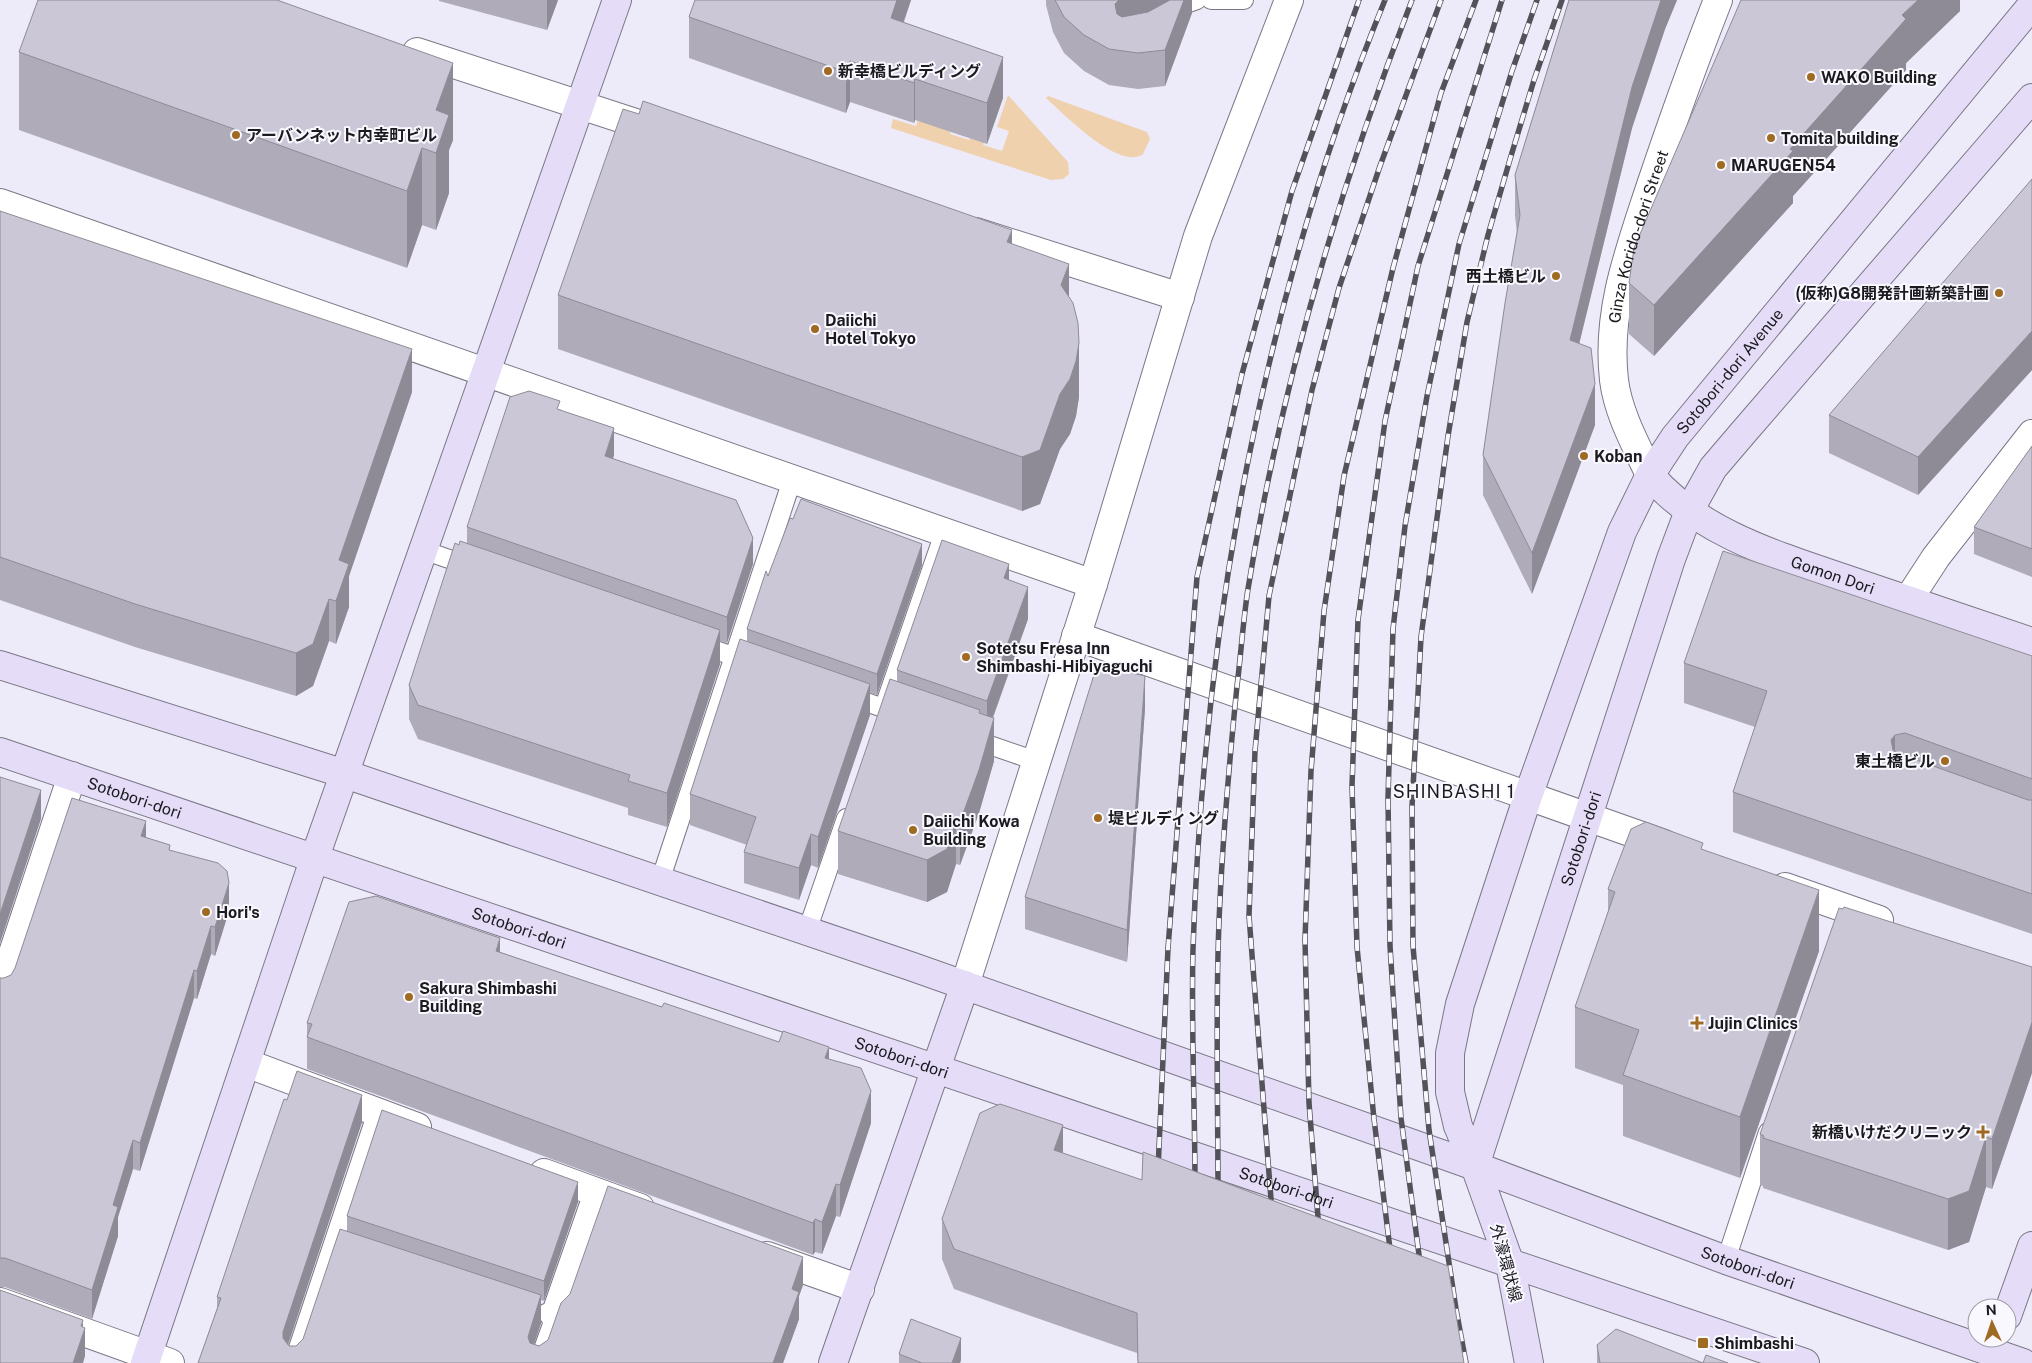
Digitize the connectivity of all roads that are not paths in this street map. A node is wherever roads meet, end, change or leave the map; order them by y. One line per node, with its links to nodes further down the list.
1 (617, 0): 11 (main road)
2 (1197, 0): 8 (lane)
3 (1211, 0): 4 (lane)
4 (1244, 0)
5 (1289, 0): 15 (street)
6 (1718, 0): 18 (street, Ginza Korido-dori Street)
7 (2032, 5): 18 (main road, Sotobori-dori Avenue)
8 (1163, 28)
9 (396, 46): 11 (street)
10 (2032, 98): 20 (main road)
11 (580, 105): 12 (street); 16 (main road)
12 (676, 136)
13 (0, 203): 16 (street)
14 (948, 223): 15 (street)
15 (1180, 297): 24 (street)
16 (485, 372): 19 (street); 22 (main road)
17 (2032, 434): 25 (street)
18 (1650, 475): 20 (main road, Gomon Dori); 41 (main road, Sotobori-dori Avenue)
19 (792, 480): 21 (street); 29 (lane)
20 (1689, 512): 25 (main road, Gomon Dori); 43 (main road, Sotobori-dori)
21 (944, 533): 24 (street); 33 (lane)
22 (423, 550): 23 (lane); 39 (main road)
23 (491, 573)
24 (1093, 584): 26 (street)
25 (1908, 600): 28 (main road, Gomon Dori)
26 (1076, 636): 38 (street); 41 (street)
27 (678, 638): 29 (lane)
28 (2032, 642)
29 (734, 657): 31 (lane); 47 (lane)
30 (0, 665): 39 (main road, Sotobori-dori)
31 (771, 670)
32 (836, 692): 33 (lane)
33 (883, 708): 34 (lane); 35 (lane)
34 (919, 720)
35 (877, 727)
36 (954, 733): 38 (lane)
37 (0, 752): 40 (main road, Sotobori-dori)
38 (1036, 761): 50 (street)
39 (345, 774): 45 (main road); 47 (main road, Sotobori-dori)
40 (72, 776): 45 (main road, Sotobori-dori); 51 (street)
41 (1528, 796): 43 (street); 58 (main road)
42 (851, 802): 49 (lane)
43 (1588, 817): 44 (street); 58 (main road, Sotobori-dori)
44 (1689, 853)
45 (315, 857): 52 (main road); 53 (main road, Sotobori-dori)
46 (1762, 879): 48 (street)
47 (660, 881): 49 (main road, Sotobori-dori)
48 (1901, 928)
49 (806, 931): 50 (main road, Sotobori-dori)
50 (965, 985): 53 (main road); 58 (main road, Sotobori-dori)
51 (0, 992)
52 (246, 1063): 54 (street); 74 (main road)
53 (937, 1069): 66 (main road, Sotobori-dori); 67 (main road)
54 (377, 1112): 56 (street); 61 (lane)
55 (1772, 1118): 65 (lane)
56 (442, 1136)
57 (524, 1166): 59 (street)
58 (1475, 1166): 65 (main road, Sotobori-dori); 66 (main road, 外濠環状線)
59 (598, 1193): 60 (street); 71 (street)
60 (662, 1217)
61 (334, 1242): 64 (lane); 75 (lane)
62 (2032, 1246): 68 (main road)
63 (745, 1247): 67 (street)
64 (352, 1249)
65 (1726, 1260): 72 (main road, Sotobori-dori)
66 (1510, 1264): 78 (main road, 外濠環状線); 79 (main road, Sotobori-dori)
67 (860, 1290): 77 (main road)
68 (2013, 1298)
69 (0, 1302): 74 (street)
70 (527, 1307): 71 (lane)
71 (555, 1316): 76 (lane)
72 (1967, 1336)
73 (2000, 1348): 80 (main road, Sotobori-dori)
74 (154, 1360)
75 (294, 1363)
76 (538, 1363)
77 (833, 1363)
78 (1529, 1363)
79 (1805, 1363)
80 (2023, 1363)

